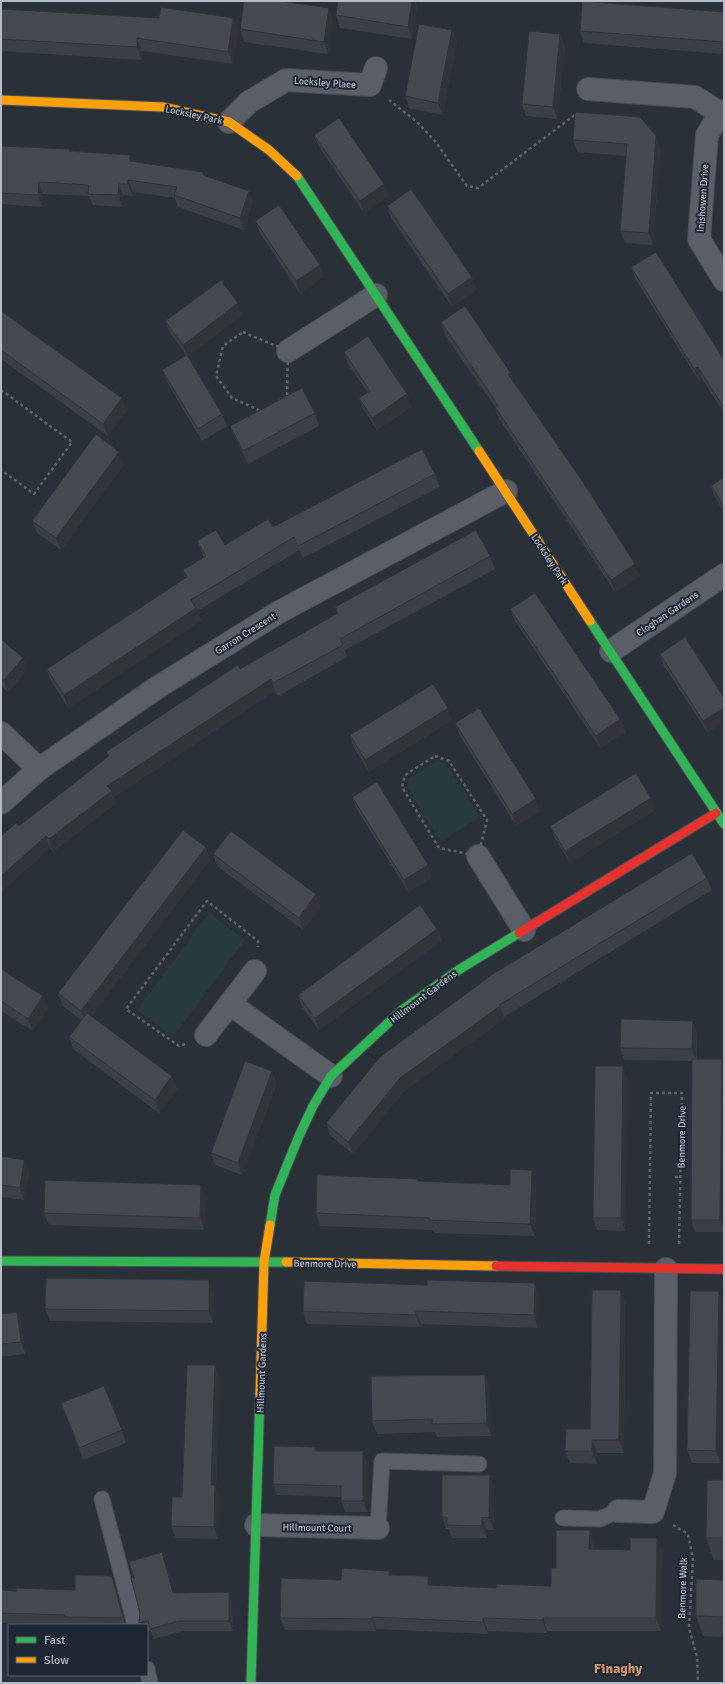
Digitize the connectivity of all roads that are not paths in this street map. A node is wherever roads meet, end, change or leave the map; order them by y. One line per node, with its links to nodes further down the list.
1 (373, 77): 5 (street, Locksley Place)
2 (588, 88): 4 (street, Inishowen Drive)
3 (1, 100): 5 (street, Locksley Park)
4 (722, 112): 6 (street, Inishowen Drive)
5 (229, 122): 7 (street, Locksley Park)
6 (724, 280)
7 (376, 295): 8 (street); 9 (street, Locksley Park)
8 (288, 351)
9 (506, 491): 11 (street, Locksley Park); 13 (street, Garron Crescent)
10 (724, 575): 11 (street, Cloghan Gardens)
11 (611, 651): 15 (street, Locksley Park)
12 (1, 733): 13 (street)
13 (39, 769): 14 (street, Garron Crescent)
14 (1, 803)
15 (716, 813): 16 (street, Locksley Park); 18 (street, Hillmount Gardens)
16 (724, 824)
17 (478, 856): 18 (street)
18 (524, 930): 22 (street, Hillmount Gardens)
19 (255, 971): 20 (street)
20 (230, 1004): 21 (street); 22 (street)
21 (206, 1035)
22 (331, 1076): 24 (street, Hillmount Gardens)
23 (1, 1261): 24 (street, Benmore Drive)
24 (264, 1262): 25 (street, Benmore Drive); 31 (street, Hillmount Gardens)
25 (664, 1269): 26 (street, Benmore Drive); 29 (street)
26 (724, 1269)
27 (479, 1464): 32 (lane)
28 (102, 1499): 33 (lane)
29 (618, 1511): 30 (lane)
30 (563, 1518)
31 (256, 1525): 32 (street, Hillmount Court); 34 (street, Hillmount Gardens)
32 (378, 1528)
33 (136, 1624)
34 (251, 1683)

